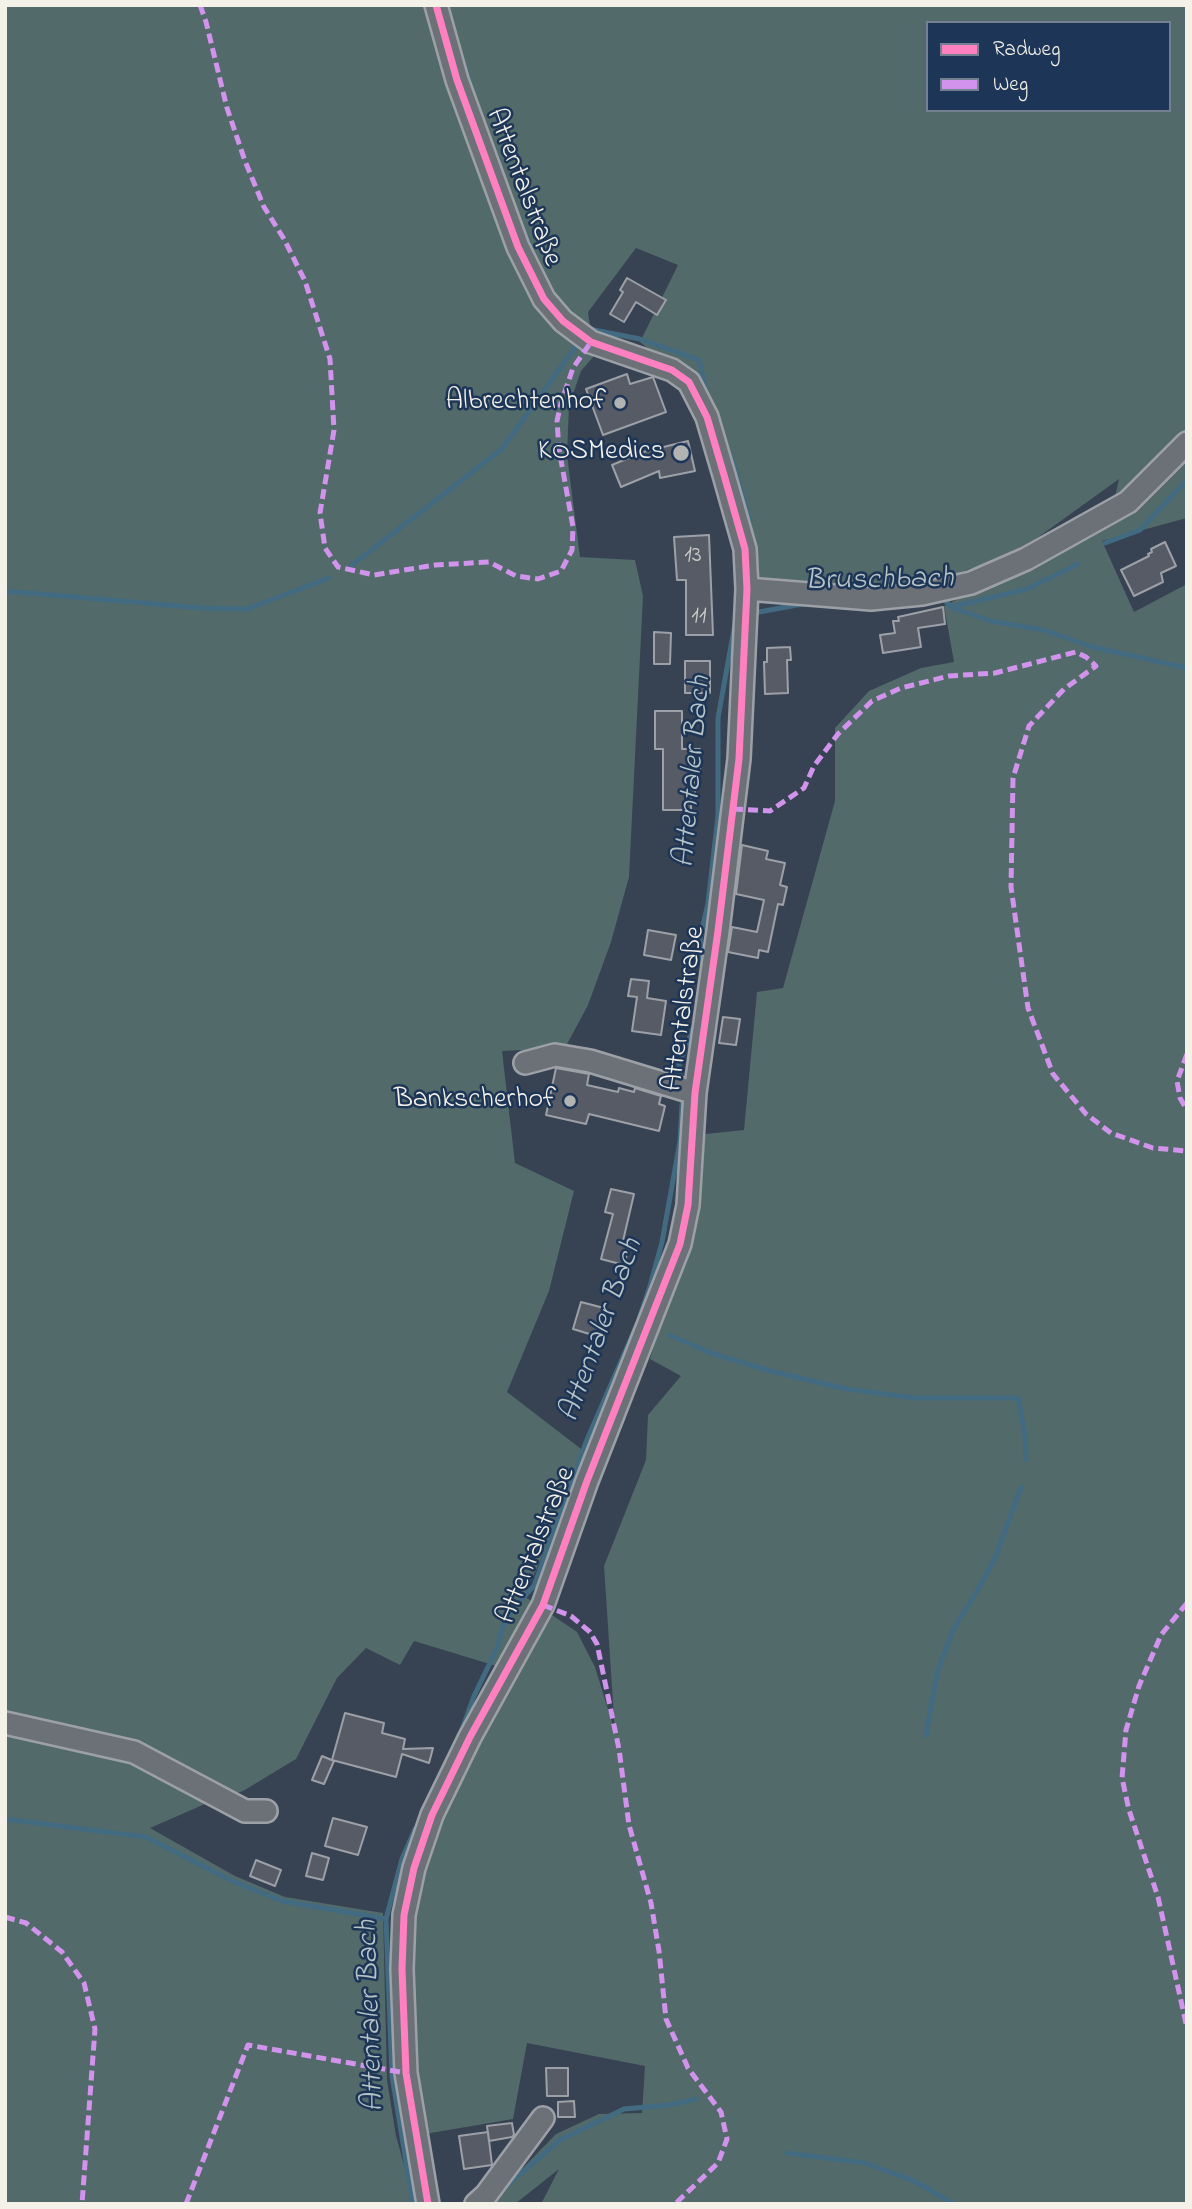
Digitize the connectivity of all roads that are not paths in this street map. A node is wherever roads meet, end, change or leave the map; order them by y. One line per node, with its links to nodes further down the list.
1 (436, 5): 3 (street, Attentalstraße)
2 (1187, 443): 3 (street)
3 (747, 589): 5 (street, Attentalstraße)
4 (525, 1063): 5 (street)
5 (695, 1093): 9 (street, Attentalstraße)
6 (5, 1723): 7 (street)
7 (265, 1811)
8 (543, 2118): 10 (street)
9 (428, 2204)
10 (476, 2204)

